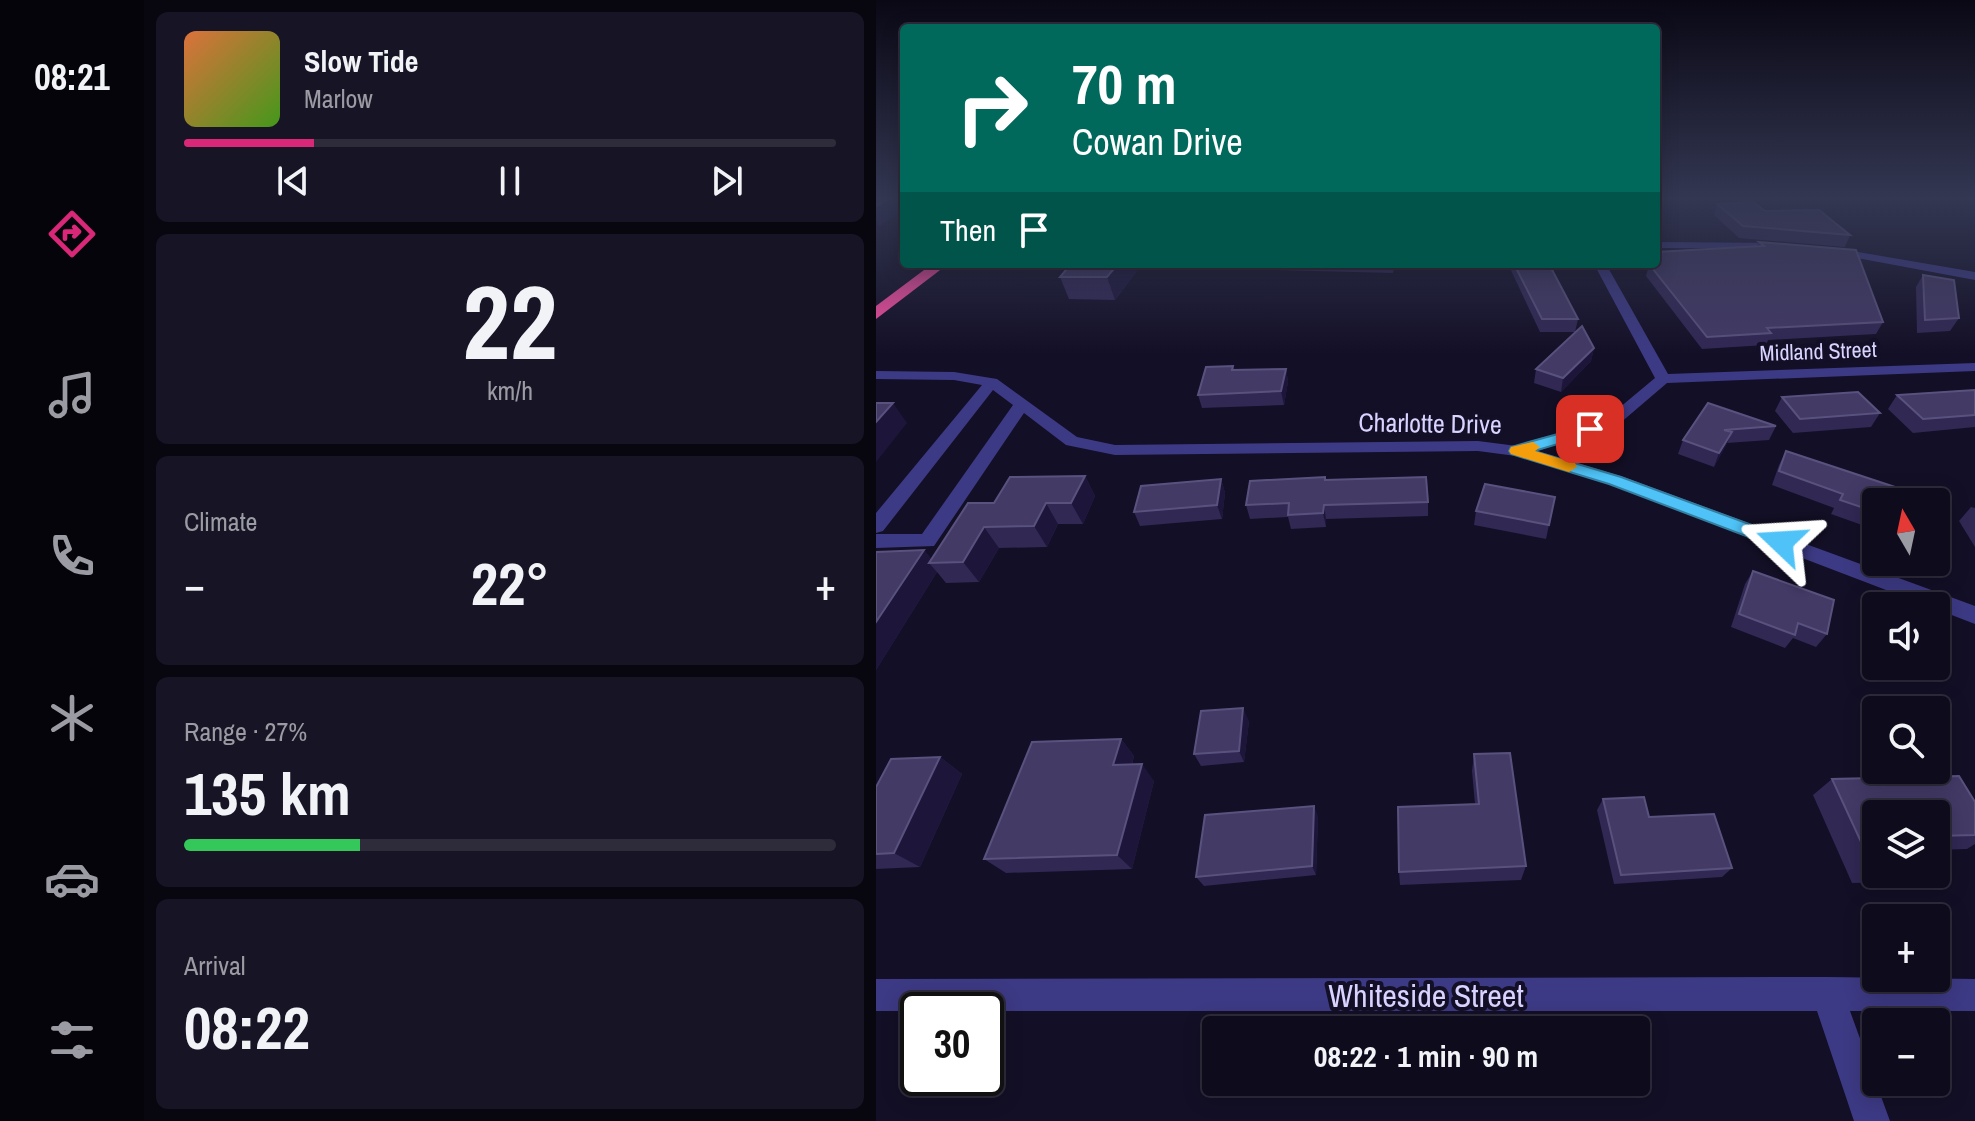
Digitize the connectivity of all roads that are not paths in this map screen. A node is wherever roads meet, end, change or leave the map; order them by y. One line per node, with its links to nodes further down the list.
1 (1817, 249): 4 (street)
2 (936, 268): 5 (highway)
3 (1602, 268): 8 (street)
4 (1975, 276)
5 (876, 314)
6 (1975, 367): 8 (street, Midland Street)
7 (876, 375): 9 (street, Charlotte Drive)
8 (1663, 379): 11 (street)
9 (992, 382): 10 (street, Charlotte Drive); 12 (street)
10 (1022, 404): 11 (street, Charlotte Drive); 13 (street)
11 (1517, 451): 14 (street, Charlotte Drive)
12 (876, 526)
13 (876, 541)
14 (1975, 615)
15 (1827, 993): 16 (street, Whiteside Street); 17 (street, Whiteside Street); 18 (street)
16 (876, 995)
17 (1975, 995)
18 (1872, 1121)

